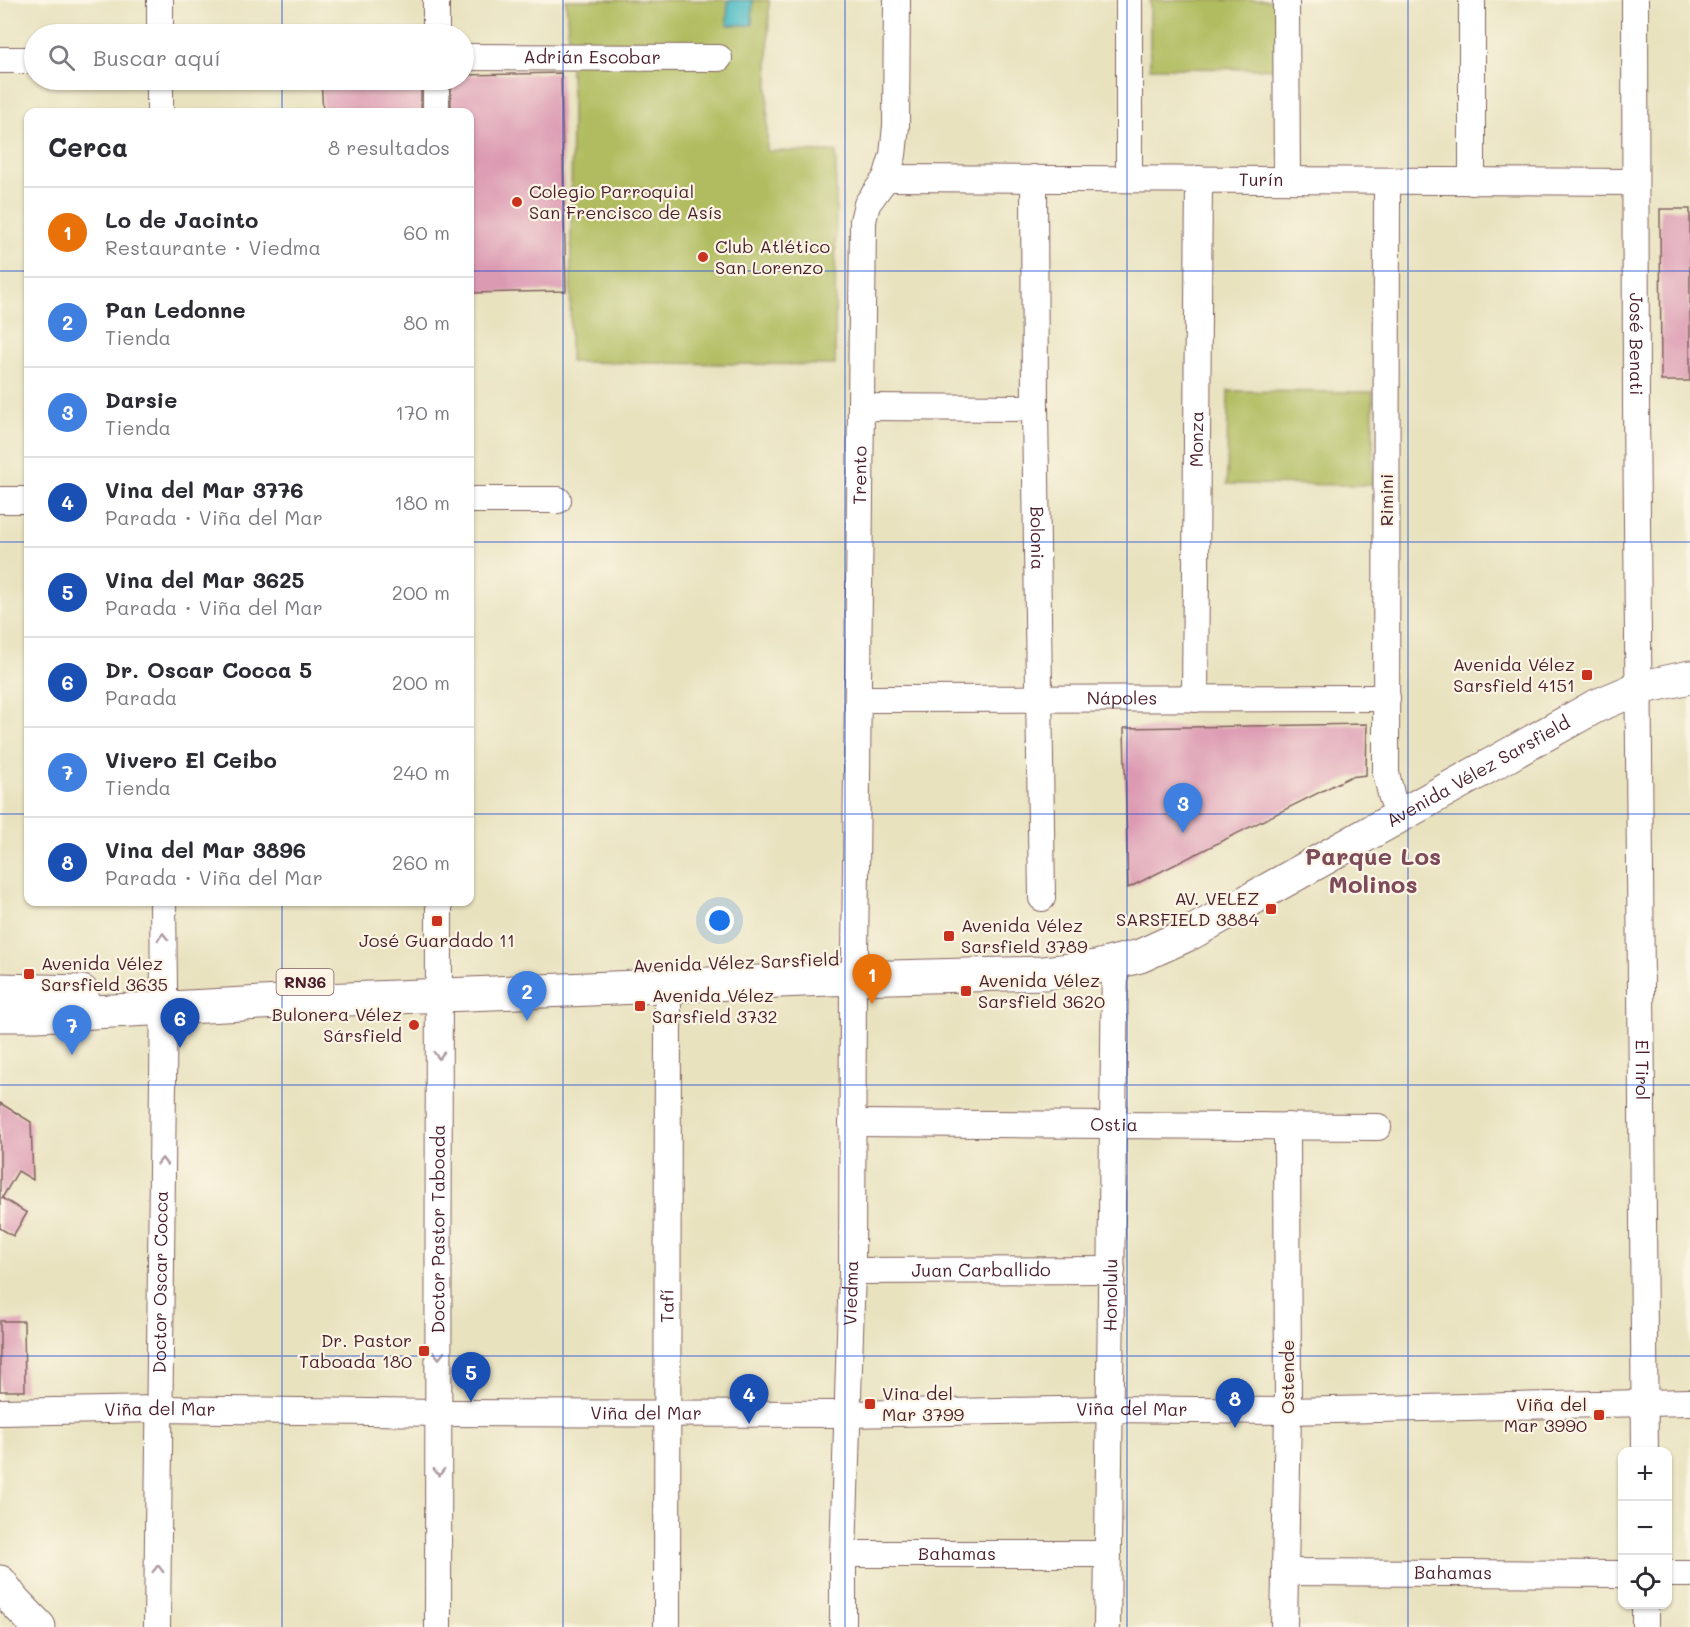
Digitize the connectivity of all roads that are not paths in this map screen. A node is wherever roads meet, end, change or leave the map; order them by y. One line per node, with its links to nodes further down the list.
1 (160, 0): 8 (street)
2 (436, 0): 9 (street)
3 (897, 0): 18 (street, Trento)
4 (1129, 0): 20 (street)
5 (1286, 0): 22 (street)
6 (1472, 0): 24 (street)
7 (1635, 0): 25 (street, José Benati)
8 (160, 24)
9 (436, 24)
10 (474, 57): 11 (street, Adrián Escobar)
11 (718, 58)
12 (0, 60): 13 (street)
13 (24, 60)
14 (160, 90): 16 (street)
15 (436, 90): 17 (street)
16 (160, 108)
17 (436, 108)
18 (886, 178): 19 (street, Turín); 26 (street, Trento)
19 (1034, 178): 20 (street, Turín); 27 (street, Bolonia)
20 (1130, 178): 21 (street, Turín)
21 (1199, 179): 22 (street, Turín); 38 (street, Monza)
22 (1287, 180): 23 (street, Turín)
23 (1388, 182): 24 (street, Turín); 35 (street, Rimini)
24 (1472, 182): 25 (street, Turín)
25 (1635, 182): 34 (street, José Benati)
26 (861, 407): 27 (street); 36 (street, Trento)
27 (1035, 408): 37 (street, Bolonia)
28 (0, 500): 29 (street)
29 (24, 500)
30 (474, 500): 31 (street)
31 (558, 501)
32 (1690, 659): 34 (main road, Avenida Vélez Sarsfield / RN36)
33 (1690, 677): 34 (main road, Avenida Vélez Sarsfield / RN36)
34 (1639, 679): 39 (main road, Avenida Vélez Sarsfield / RN36); 57 (street, El Tirol)
35 (1387, 698): 38 (street, Nápoles); 39 (street, Rimini)
36 (858, 699): 37 (street, Nápoles); 44 (street, Trento)
37 (1039, 699): 38 (street, Nápoles); 40 (street, Bolonia)
38 (1195, 699)
39 (1396, 807): 43 (main road, Avenida Vélez Sarsfield / RN36); 44 (main road, Avenida Vélez Sarsfield / RN36)
40 (1042, 898)
41 (163, 906): 48 (street, Doctor Oscar Cocca, one-way to 41)
42 (439, 906): 45 (street, Doctor Pastor Taboada)
43 (1115, 963): 44 (main road, Avenida Vélez Sarsfield / RN36); 51 (street, Honolulu)
44 (854, 968): 45 (main road, Avenida Vélez Sarsfield / RN36); 46 (main road, Avenida Vélez Sarsfield / RN36); 50 (street, Viedma)
45 (439, 986): 46 (main road, Avenida Vélez Sarsfield / RN36); 48 (main road, Avenida Vélez Sarsfield / RN36); 62 (street, Doctor Pastor Taboada, one-way to 62)
46 (668, 986): 63 (street, Tafí)
47 (0, 990): 48 (main road, Avenida Vélez Sarsfield / RN36)
48 (164, 999): 49 (main road, Avenida Vélez Sarsfield / RN36); 58 (street, Doctor Oscar Cocca, one-way to 48)
49 (0, 1015)
50 (852, 1123): 51 (street, Ostia); 54 (street, Viedma)
51 (1113, 1124): 52 (street, Ostia); 55 (street, Honolulu)
52 (1287, 1126): 53 (street, Ostia); 60 (street, Ostende)
53 (1378, 1127)
54 (852, 1270): 55 (street, Juan Carballido); 64 (street, Viedma)
55 (1112, 1270): 59 (street, Honolulu)
56 (1690, 1402): 57 (street, Viña del Mar)
57 (1645, 1403): 60 (street, Viña del Mar); 65 (street, El Tirol)
58 (159, 1409): 61 (street, Viña del Mar); 62 (street, Viña del Mar); 77 (street, Doctor Oscar Cocca, one-way to 58)
59 (1110, 1409): 60 (street, Viña del Mar); 64 (street, Viña del Mar); 67 (street, Honolulu)
60 (1288, 1411): 68 (street, Ostende)
61 (0, 1412)
62 (439, 1413): 63 (street, Viña del Mar); 78 (street, Doctor Pastor Taboada, one-way to 78)
63 (667, 1413): 64 (street, Viña del Mar); 79 (street, Tafí)
64 (848, 1414): 66 (street, Viedma)
65 (1645, 1447)
66 (843, 1554): 67 (street, Bahamas); 80 (street, Viedma)
67 (1108, 1554): 81 (street, Honolulu)
68 (1285, 1572): 69 (street, Bahamas); 82 (street, Ostende)
69 (1618, 1574)
70 (1672, 1574): 71 (street)
71 (1690, 1574)
72 (0, 1582): 76 (main road)
73 (0, 1606): 75 (main road)
74 (1645, 1609): 83 (street)
75 (17, 1627)
76 (39, 1627)
77 (158, 1627)
78 (438, 1627)
79 (668, 1627)
80 (843, 1627)
81 (1107, 1627)
82 (1284, 1627)
83 (1645, 1627)

